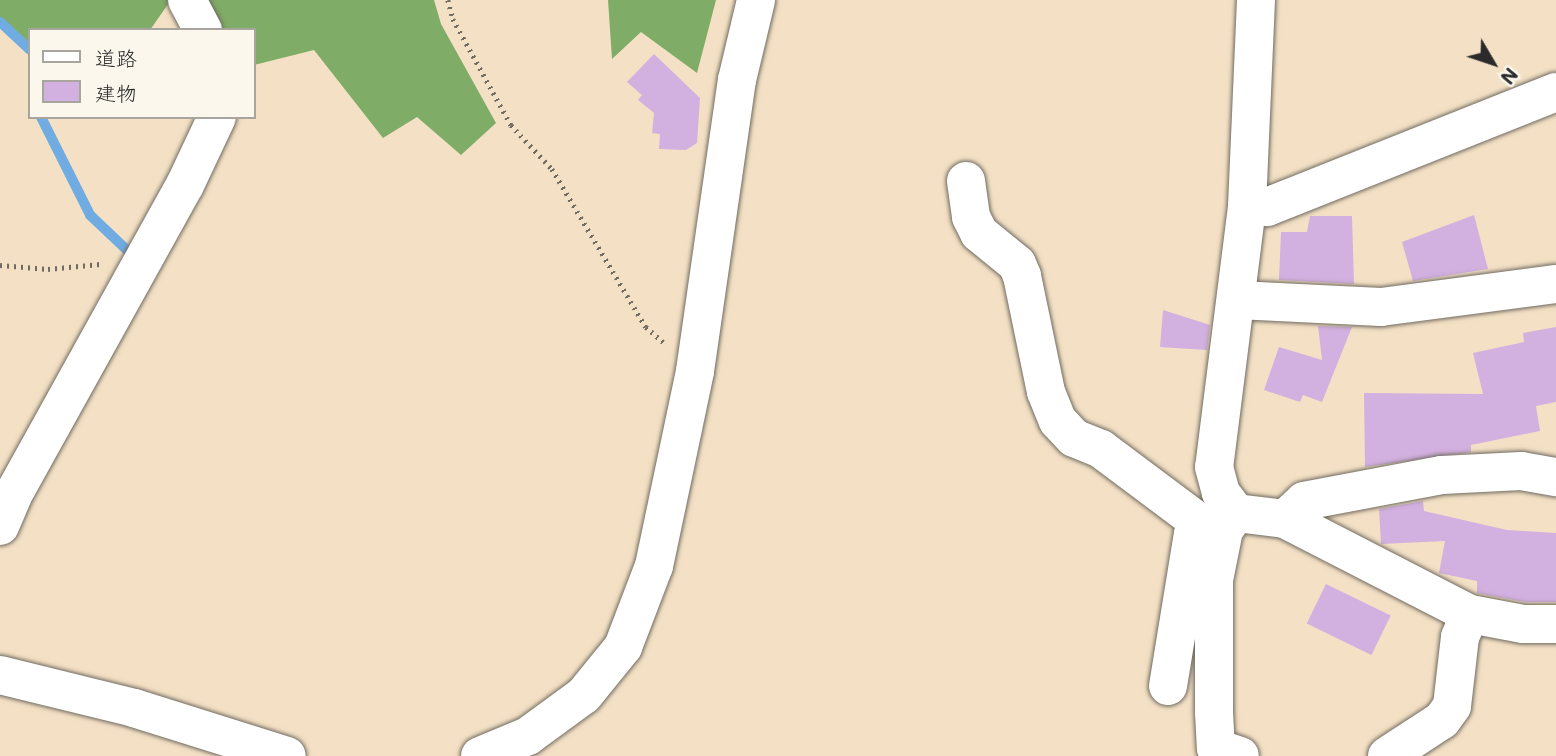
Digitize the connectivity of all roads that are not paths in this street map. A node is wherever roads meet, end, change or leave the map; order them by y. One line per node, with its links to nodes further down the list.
1 (187, 0): 4 (street)
2 (756, 0): 20 (street)
3 (1256, 0): 8 (street)
4 (201, 28)
5 (1556, 92): 8 (street)
6 (216, 119): 14 (street)
7 (966, 181): 13 (street)
8 (1247, 207): 10 (street)
9 (1556, 284): 10 (street)
10 (1237, 300): 13 (street)
11 (1556, 477): 12 (street)
12 (1285, 519): 13 (street); 15 (street)
13 (1221, 523): 18 (street); 21 (street)
14 (0, 526)
15 (1470, 614): 16 (street); 22 (street)
16 (1556, 624)
17 (0, 675): 19 (street)
18 (1168, 686)
19 (287, 756)
20 (480, 756)
21 (1240, 756)
22 (1387, 756)

